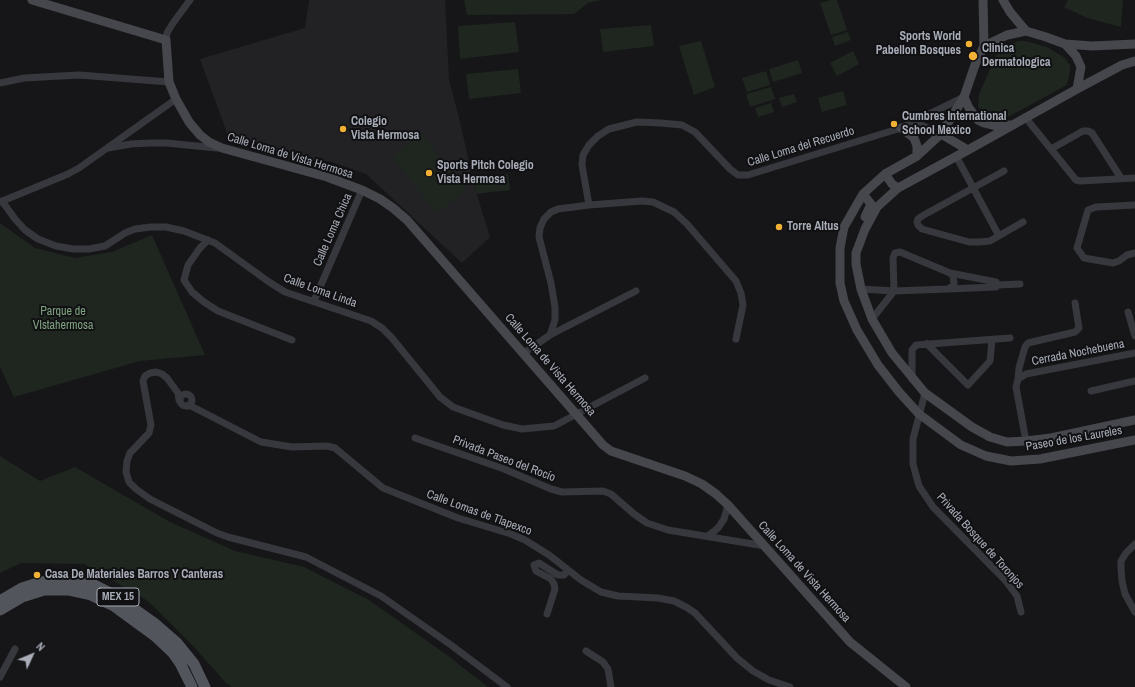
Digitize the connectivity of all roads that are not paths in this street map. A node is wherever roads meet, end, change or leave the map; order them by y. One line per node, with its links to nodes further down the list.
1 (32, 0): 6 (main road)
2 (190, 0): 6 (street)
3 (984, 0): 9 (main road)
4 (1003, 0): 5 (main road)
5 (1026, 31): 7 (main road); 9 (main road)
6 (166, 40): 11 (main road, Calle Loma de Vista Hermosa)
7 (1065, 44): 8 (main road); 13 (main road)
8 (1135, 44)
9 (984, 46): 14 (main road)
10 (1135, 61): 13 (main road)
11 (169, 82): 12 (street); 15 (main road, Calle Loma de Vista Hermosa)
12 (0, 83)
13 (1077, 89): 16 (main road)
14 (964, 97): 17 (street, Calle Loma del Recuerdo); 18 (main road); 20 (main road, Paseo de los Laureles)
15 (176, 99): 21 (main road, Calle Loma de Vista Hermosa); 22 (street)
16 (1025, 117): 18 (main road); 23 (street)
17 (914, 122): 19 (street, Calle Loma del Recuerdo); 20 (street)
18 (1012, 124): 24 (main road, Paseo de los Laureles)
19 (901, 128): 25 (main road); 39 (street, Calle Loma del Recuerdo)
20 (941, 134): 24 (main road); 25 (main road, Paseo de los Laureles)
21 (222, 148): 22 (street); 35 (main road, Calle Loma de Vista Hermosa)
22 (106, 149): 37 (street)
23 (1051, 149): 30 (street); 30 (street)
24 (968, 150): 26 (main road, Paseo de los Laureles)
25 (917, 156): 27 (main road, Paseo de los Laureles)
26 (956, 156): 32 (main road, Paseo de los Laureles); 33 (street)
27 (901, 165): 29 (main road, Paseo de los Laureles); 32 (main road)
28 (1004, 171): 33 (street)
29 (886, 174): 34 (main road); 36 (main road, Paseo de los Laureles)
30 (1121, 178): 31 (street)
31 (1135, 178)
32 (909, 181): 34 (main road, Paseo de los Laureles)
33 (973, 187): 41 (street); 41 (street)
34 (898, 188): 43 (main road, Paseo de los Laureles)
35 (362, 190): 52 (street, Calle Loma Chica); 63 (main road, Calle Loma de Vista Hermosa)
36 (863, 194): 43 (main road); 74 (main road, Paseo de los Laureles)
37 (1, 202): 42 (street, Calle Loma Linda)
38 (1135, 204): 44 (street)
39 (589, 205): 56 (street); 59 (street)
40 (1023, 222): 41 (street)
41 (999, 236)
42 (208, 240): 52 (street, Calle Loma Linda); 60 (street)
43 (856, 253): 48 (main road, Paseo de los Laureles)
44 (1135, 253)
45 (950, 273): 47 (street); 49 (street); 51 (street)
46 (1020, 284): 47 (street)
47 (998, 285): 49 (street)
48 (861, 289): 51 (street); 55 (main road, Paseo de los Laureles)
49 (948, 290): 51 (street)
50 (636, 291): 56 (street)
51 (894, 291): 55 (street)
52 (314, 301): 73 (street, Calle Loma Linda)
53 (1075, 304): 67 (street)
54 (1128, 312): 57 (street)
55 (872, 319): 66 (main road, Paseo de los Laureles)
56 (550, 335): 63 (street)
57 (1135, 336)
58 (1010, 338): 61 (street)
59 (736, 339)
60 (292, 340)
61 (992, 340): 62 (street); 62 (street)
62 (927, 344): 66 (street)
63 (524, 353): 73 (main road, Calle Loma de Vista Hermosa)
64 (1135, 353): 67 (street, Cerrada Nochebuena)
65 (645, 378): 73 (street, Calle Loma Linda)
66 (912, 379): 70 (main road, Paseo de los Laureles)
67 (1018, 379): 78 (street, Cerrada Nochebuena)
68 (1135, 381): 69 (street)
69 (1091, 391)
70 (925, 393): 74 (street, Privada Bosque de Toronjos); 78 (main road, Paseo de los Laureles)
71 (180, 400): 72 (street, Calle Lomas de Tlapexco); 72 (street, Calle Lomas de Tlapexco); 94 (street)
72 (189, 405): 83 (street, Calle Lomas de Tlapexco)
73 (576, 414): 79 (main road, Calle Loma de Vista Hermosa)
74 (919, 414): 77 (main road, Paseo de los Laureles); 86 (street, Privada Bosque de Toronjos)
75 (1135, 420): 78 (main road, Paseo de los Laureles)
76 (415, 438): 80 (street, Privada Paseo del Rocío)
77 (1135, 440)
78 (1026, 442)
79 (728, 505): 80 (street); 82 (main road, Calle Loma de Vista Hermosa)
80 (708, 536): 82 (street, Privada Paseo del Rocío)
81 (1135, 544): 87 (street)
82 (765, 546): 97 (main road, Calle Loma de Vista Hermosa)
83 (568, 570): 88 (street); 96 (street, Calle Lomas de Tlapexco)
84 (0, 601): 93 (main road, MEX 15)
85 (0, 610): 92 (main road, MEX 15)
86 (1021, 612)
87 (1135, 612)
88 (547, 614)
89 (15, 649): 91 (street)
90 (586, 651): 95 (street)
91 (0, 677)
92 (192, 687)
93 (205, 687)
94 (507, 687)
95 (611, 687)
96 (790, 687)
97 (906, 687)

